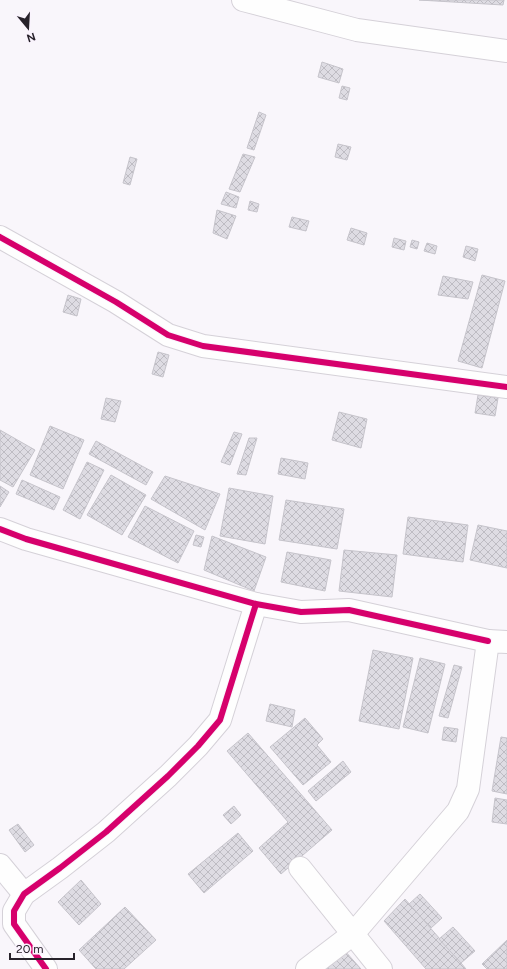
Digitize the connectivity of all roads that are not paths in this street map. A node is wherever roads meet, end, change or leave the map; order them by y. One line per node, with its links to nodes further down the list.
1 (243, 0): 2 (street)
2 (507, 51)
3 (0, 237): 4 (street)
4 (507, 386)
5 (0, 529): 6 (street)
6 (256, 604): 7 (street); 10 (street)
7 (497, 642): 11 (street)
8 (0, 865): 10 (street)
9 (300, 868): 11 (street)
10 (24, 894): 12 (street)
11 (353, 934): 13 (street); 14 (street)
12 (46, 969)
13 (307, 969)
14 (381, 969)

